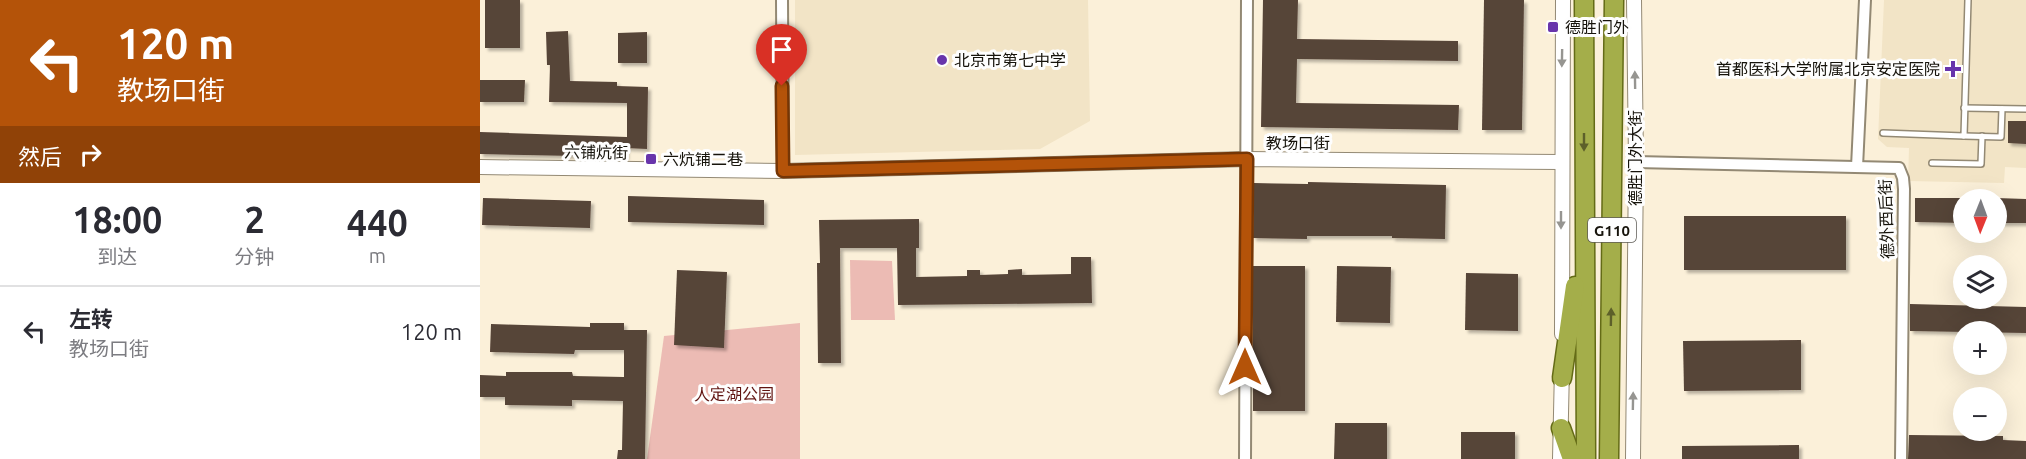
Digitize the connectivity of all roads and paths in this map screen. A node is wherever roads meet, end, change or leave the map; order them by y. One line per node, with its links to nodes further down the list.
1 (782, 0): 21 (street)
2 (1247, 0): 15 (street)
3 (1563, 0): 16 (street, one-way to 16)
4 (1584, 0): 22 (highway, G110, one-way to 22)
5 (1614, 0): 29 (highway, 德胜门外大街 / G110, one-way to 5)
6 (1634, 0): 17 (street, 德胜门外大街, one-way to 6)
7 (1865, 0): 19 (street)
8 (1968, 0): 9 (lane)
9 (1964, 108): 10 (lane); 13 (lane)
10 (2001, 109): 11 (lane); 14 (lane)
11 (2026, 109)
12 (1883, 133): 13 (lane)
13 (1964, 136): 14 (lane)
14 (1982, 136): 18 (lane)
15 (1247, 159): 16 (street, 教场口街); 21 (street, 教场口街); 25 (street)
16 (1561, 162): 23 (street, one-way to 23)
17 (1636, 162): 19 (street, 德外西后街); 30 (street, 德胜门外大街, one-way to 17)
18 (1932, 163)
19 (1857, 166): 31 (street, 德外西后街)
20 (480, 167): 21 (street, 六铺炕街)
21 (783, 171)
22 (1584, 224): 23 (highway); 28 (highway, G110)
23 (1562, 378): 24 (street)
24 (1561, 428): 26 (street); 27 (highway)
25 (1245, 459)
26 (1560, 459)
27 (1572, 459)
28 (1586, 459)
29 (1609, 459)
30 (1633, 459)
31 (1901, 459)

